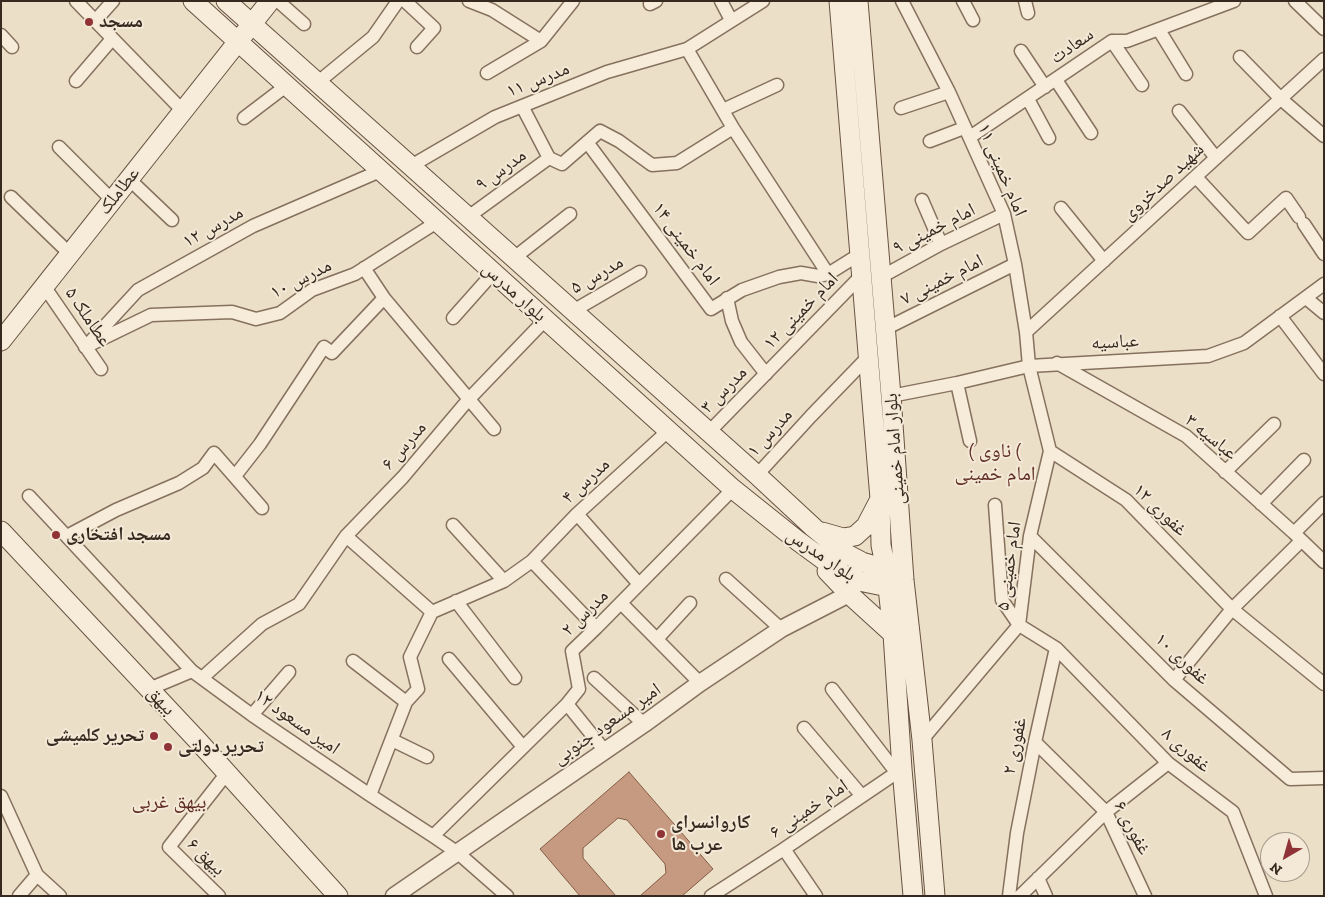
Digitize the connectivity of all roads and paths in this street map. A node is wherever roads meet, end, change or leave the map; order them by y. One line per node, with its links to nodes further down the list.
1 (76, 1): 21 (street)
2 (112, 1): 21 (street)
3 (193, 1): 28 (main road, بلوار مدرس)
4 (226, 1): 22 (main road, بلوار مدرس)
5 (270, 1): 22 (main road, عطاملک)
6 (278, 1): 23 (street)
7 (398, 1): 40 (street)
8 (405, 1): 32 (street)
9 (469, 1): 30 (street)
10 (573, 1): 30 (street)
11 (721, 1): 19 (street)
12 (762, 1): 19 (street, مدرس ۱۱)
13 (839, 1): 79 (main road, بلوار امام خمینی)
14 (858, 1): 88 (main road, بلوار امام خمینی)
15 (902, 1): 45 (street, امام خمینی ۱۱)
16 (963, 1): 20 (street)
17 (1234, 1): 25 (street, سعادت)
18 (1294, 1): 24 (street)
19 (731, 20): 33 (street, مدرس ۱۱)
20 (973, 20)
21 (95, 21): 27 (street)
22 (251, 24): 28 (main road, عطاملک); 40 (main road, بلوار مدرس)
23 (304, 24)
24 (1324, 29)
25 (1158, 30): 29 (street, سعادت); 38 (street)
26 (1, 35): 31 (street)
27 (112, 38): 39 (street); 50 (street)
28 (237, 41): 43 (main road, بلوار مدرس); 50 (main road, عطاملک)
29 (1112, 41): 41 (street, سعادت); 42 (street)
30 (541, 42): 37 (street)
31 (12, 47)
32 (417, 47)
33 (687, 49): 48 (street, مدرس ۱۱); 51 (street)
34 (1021, 51): 41 (street)
35 (1240, 56): 46 (street)
36 (1324, 59): 46 (street, شهید صدخروی)
37 (487, 72)
38 (1186, 74)
39 (76, 80)
40 (317, 82): 64 (main road, بلوار مدرس)
41 (1051, 84): 47 (street, سعادت); 56 (street)
42 (1142, 85)
43 (286, 86): 53 (street); 65 (main road, بلوار مدرس)
44 (777, 86): 51 (street)
45 (949, 92): 49 (street); 55 (street, امام خمینی ۱۱)
46 (1280, 98): 57 (street); 63 (street, شهید صدخروی)
47 (1028, 99): 55 (street, سعادت); 58 (street)
48 (522, 106): 62 (street); 64 (street, مدرس ۱۱)
49 (901, 108)
50 (183, 110): 67 (main road, عطاملک)
51 (723, 110): 54 (street)
52 (1180, 111): 63 (street)
53 (244, 118)
54 (733, 128): 60 (street, مدرس ۹); 87 (street)
55 (967, 132): 59 (street, سعادت); 73 (street, امام خمینی ۱۱)
56 (1091, 133)
57 (1324, 136)
58 (1049, 138)
59 (930, 141)
60 (587, 142): 62 (street, مدرس ۹); 92 (street, امام خمینی ۱۴)
61 (59, 147): 69 (street)
62 (549, 158): 74 (street, مدرس ۹)
63 (1216, 158): 66 (street, شهید صدخروی)
64 (411, 166): 74 (main road, بلوار مدرس)
65 (380, 171): 76 (main road, بلوار مدرس); 102 (street, مدرس ۱۲)
66 (1196, 177): 80 (street); 82 (street, شهید صدخروی)
67 (129, 179): 69 (main road, عطاملک); 75 (street)
68 (11, 197): 78 (street)
69 (112, 200): 78 (main road, عطاملک)
70 (922, 200): 77 (street)
71 (1061, 208): 82 (street)
72 (570, 214): 81 (street)
73 (1004, 214): 77 (street, امام خمینی ۹); 83 (street, امام خمینی ۱۱)
74 (468, 217): 81 (main road, بلوار مدرس)
75 (172, 220)
76 (437, 222): 84 (street, مدرس ۱۰); 86 (main road, بلوار مدرس)
77 (941, 244): 88 (street, امام خمینی ۹)
78 (70, 254): 90 (main road, عطاملک)
79 (860, 254): 87 (street); 88 (main road, بلوار امام خمینی)
80 (1324, 254)
81 (514, 258): 94 (main road, بلوار مدرس)
82 (1104, 261): 100 (street, شهید صدخروی)
83 (1015, 264): 99 (street, امام خمینی ۷); 100 (street, امام خمینی ۱۱)
84 (364, 268): 91 (street); 102 (street, مدرس ۱۰)
85 (640, 272): 94 (street, مدرس ۵)
86 (493, 273): 97 (street); 98 (main road, بلوار مدرس)
87 (828, 274): 92 (street, امام خمینی ۱۴)
88 (872, 276): 99 (main road, بلوار امام خمینی); 103 (main road, بلوار امام خمینی); 107 (street, امام خمینی ۱۲)
89 (1324, 284): 93 (street, عباسیه)
90 (44, 286): 101 (main road, عطاملک); 102 (street, عطاملک ۵)
91 (384, 298): 111 (street); 121 (street)
92 (727, 298): 107 (street)
93 (1306, 298): 95 (street); 96 (street, عباسیه)
94 (567, 306): 98 (main road); 115 (main road, بلوار مدرس)
95 (1324, 313)
96 (1280, 316): 104 (street, عباسیه); 108 (street)
97 (453, 318)
98 (545, 320): 111 (street, مدرس ۶); 114 (main road, بلوار مدرس)
99 (885, 330): 110 (main road, بلوار امام خمینی)
100 (1026, 332): 105 (street, امام خمینی ۱۱)
101 (1, 341)
102 (85, 347): 106 (street, عطاملک ۵)
103 (868, 357): 120 (street, مدرس ۱); 124 (main road, بلوار امام خمینی)
104 (1057, 363): 105 (street, عباسیه); 119 (street, عباسیه ۳)
105 (1029, 366): 109 (street, عباسیه); 117 (street, امام خمینی ۵)
106 (101, 369)
107 (766, 374): 115 (street, مدرس ۳)
108 (1324, 374)
109 (957, 383): 110 (street, عباسیه); 116 (street)
110 (891, 396): 124 (main road, بلوار امام خمینی)
111 (468, 400): 113 (street); 134 (street, مدرس ۶)
112 (1274, 424): 119 (street)
113 (494, 429)
114 (668, 431): 122 (main road, بلوار مدرس); 129 (street, مدرس ۴)
115 (709, 432): 120 (main road, بلوار مدرس)
116 (970, 441)
117 (1050, 451): 135 (street, امام خمینی ۵); 148 (street, غفوری ۱۲)
118 (1304, 460): 126 (street)
119 (1225, 472): 126 (street, عباسیه ۳)
120 (757, 475): 131 (main road, بلوار مدرس)
121 (235, 476): 128 (street); 133 (street)
122 (732, 489): 137 (main road, بلوار مدرس); 143 (street, مدرس ۲)
123 (28, 496): 133 (street, امیر مسعود ۱۲)
124 (889, 499): 131 (main road); 141 (main road, بلوار امام خمینی)
125 (1324, 503): 136 (street)
126 (1261, 504): 136 (street, عباسیه ۳)
127 (995, 505): 150 (street)
128 (262, 508)
129 (576, 514): 138 (street, مدرس ۴); 143 (street)
130 (453, 525): 142 (street)
131 (814, 528): 141 (main road, بلوار مدرس)
132 (1, 531): 165 (main road, بیهق)
133 (66, 536): 159 (street, امیر مسعود ۱۲)
134 (346, 536): 149 (street); 159 (street, مدرس ۶)
135 (1030, 536): 150 (street, امام خمینی ۵); 162 (street, غفوری ۱۰)
136 (1298, 537): 139 (street, عباسیه ۳); 148 (street)
137 (798, 541): 141 (main road, بلوار مدرس); 144 (main road)
138 (532, 560): 142 (street, مدرس ۴); 151 (street)
139 (1324, 562)
140 (726, 579): 152 (street)
141 (892, 579): 153 (main road, بلوار امام خمینی); 173 (main road, بلوار امام خمینی)
142 (504, 581): 145 (street, مدرس ۴)
143 (639, 584): 146 (street, مدرس ۲)
144 (849, 594): 152 (street, امیر مسعود جنوبی); 153 (main road)
145 (456, 601): 149 (street, مدرس ۴); 160 (street)
146 (622, 603): 151 (street, مدرس ۲); 154 (street)
147 (690, 603): 154 (street)
148 (1232, 609): 162 (street); 164 (street, غفوری ۱۲)
149 (432, 612): 167 (street)
150 (1019, 625): 155 (street); 173 (street, امام خمینی ۵)
151 (596, 628): 168 (street, مدرس ۲)
152 (781, 629): 163 (street, امیر مسعود جنوبی)
153 (893, 634): 179 (main road, بلوار امام خمینی)
154 (656, 639): 163 (street)
155 (1056, 648): 174 (street, غفوری ۲); 178 (street, غفوری ۸)
156 (449, 660): 175 (street)
157 (354, 661): 167 (street)
158 (289, 672): 169 (street)
159 (197, 674): 165 (street); 169 (street, امیر مسعود ۱۲)
160 (516, 678)
161 (594, 678): 170 (street)
162 (1174, 680): 181 (street, غفوری ۱۰)
163 (700, 683): 170 (street, امیر مسعود جنوبی)
164 (1324, 684)
165 (149, 689): 180 (main road, بیهق)
166 (832, 689): 179 (street)
167 (406, 702): 172 (street)
168 (567, 704): 175 (street, مدرس ۲); 176 (street)
169 (252, 715): 182 (street, امیر مسعود ۱۲)
170 (644, 724): 176 (street, امیر مسعود جنوبی)
171 (804, 728): 184 (street)
172 (392, 740): 177 (street); 182 (street)
173 (922, 740): 187 (main road, بلوار امام خمینی)
174 (1035, 742): 185 (street, غفوری ۶); 203 (street, غفوری ۲)
175 (523, 747): 188 (street, مدرس ۲)
176 (605, 751): 190 (street, امیر مسعود جنوبی)
177 (426, 757)
178 (1168, 763): 185 (street); 207 (street, غفوری ۸)
179 (899, 770): 184 (street, امام خمینی ۶); 186 (main road, بلوار امام خمینی)
180 (227, 773): 195 (street, بیهق ۶); 196 (main road, بیهق)
181 (1324, 778)
182 (370, 795): 188 (street, امیر مسعود ۱۲)
183 (1, 796): 191 (street)
184 (862, 796): 189 (street, امام خمینی ۶)
185 (1106, 812): 192 (street); 206 (street, غفوری ۶)
186 (907, 827): 187 (main road); 201 (main road, بلوار امام خمینی)
187 (929, 827): 202 (main road, بلوار امام خمینی)
188 (433, 836): 190 (street, امیر مسعود ۱۲)
189 (784, 849): 199 (street, امام خمینی ۶); 200 (street)
190 (458, 853): 197 (street, امیر مسعود جنوبی); 198 (street, امیر مسعود ۱۲)
191 (37, 875): 193 (street); 194 (street)
192 (1038, 878): 204 (street); 205 (street)
193 (57, 894)
194 (19, 896)
195 (219, 896)
196 (338, 896)
197 (394, 896)
198 (507, 896)
199 (711, 896)
200 (816, 896)
201 (913, 896)
202 (935, 896)
203 (1009, 896)
204 (1020, 896)
205 (1046, 896)
206 (1145, 896)
207 (1266, 896)

